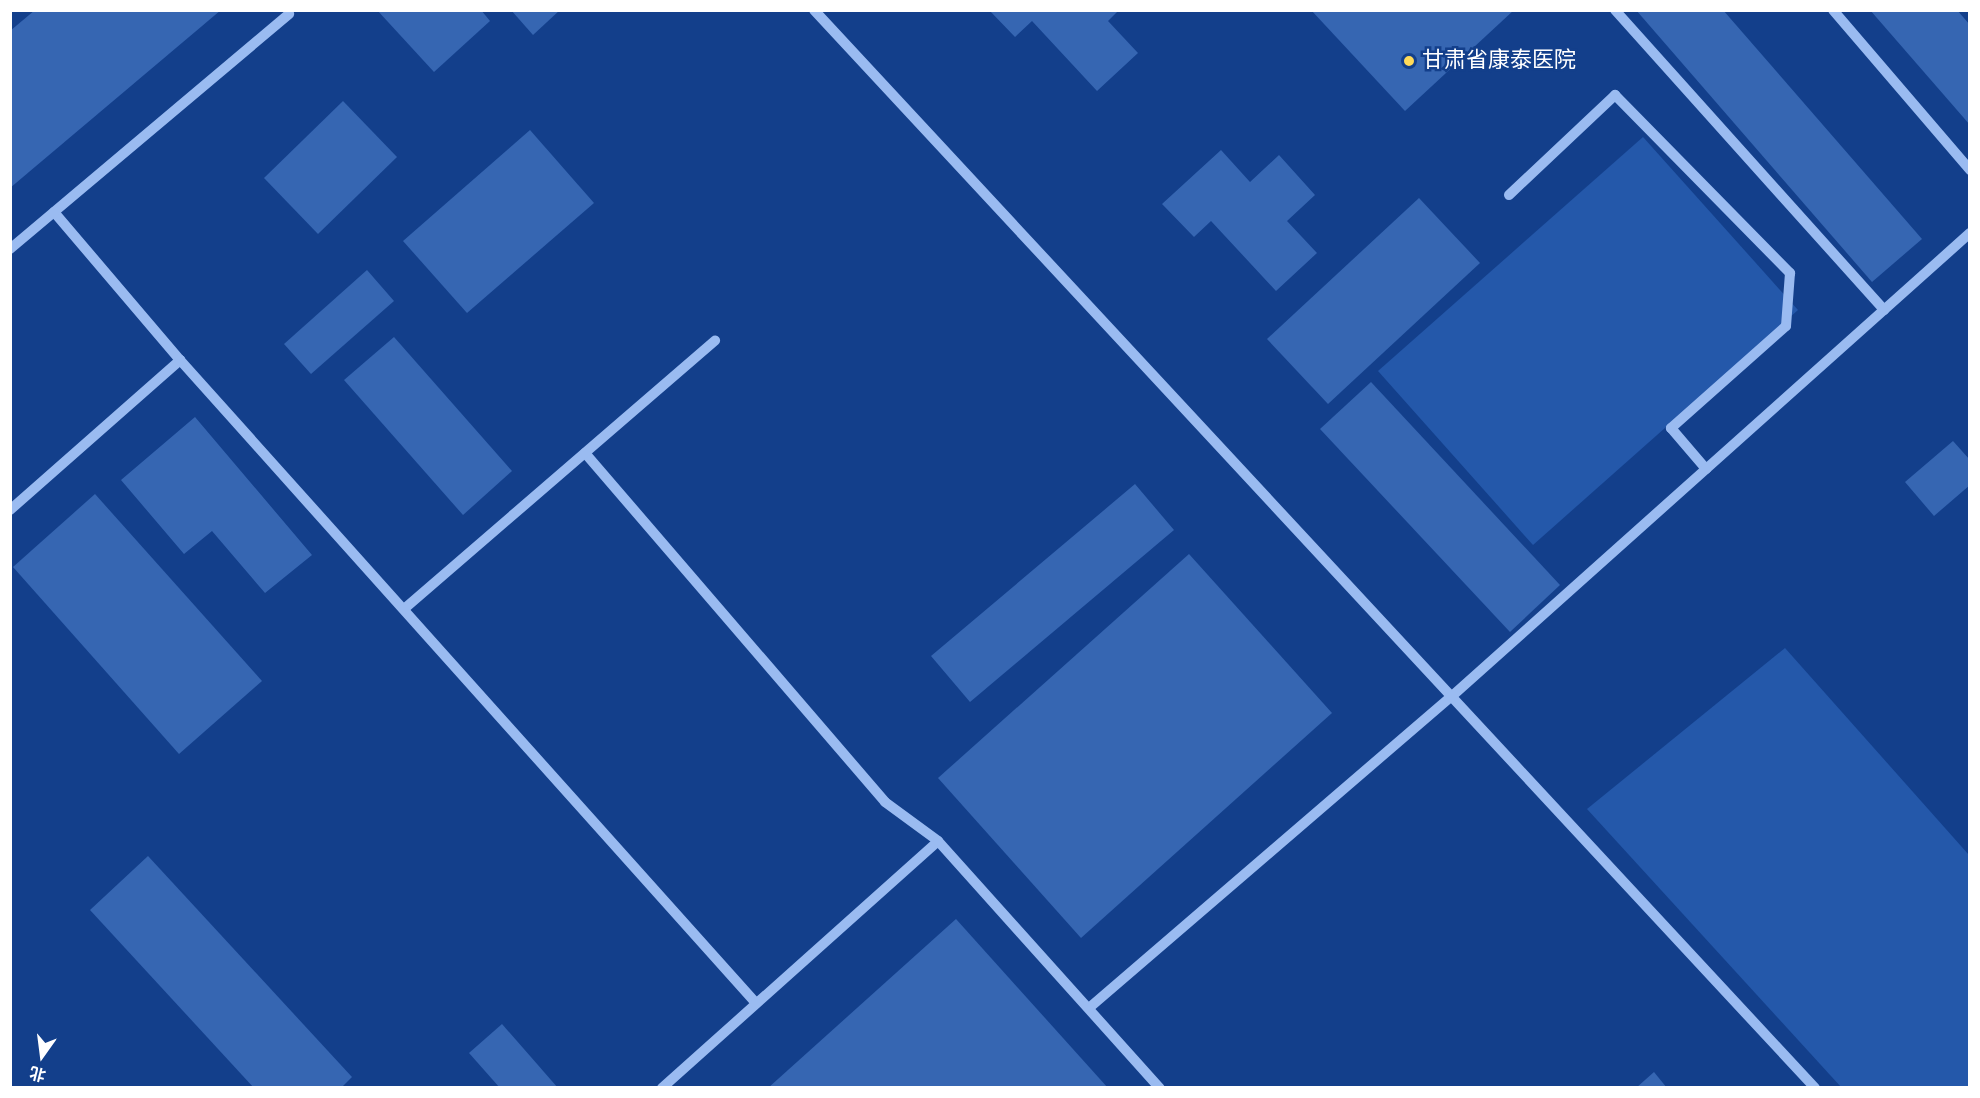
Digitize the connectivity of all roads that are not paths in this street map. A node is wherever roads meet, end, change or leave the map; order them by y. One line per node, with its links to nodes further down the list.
1 (814, 10): 17 (lane)
2 (1615, 10): 10 (lane)
3 (1833, 10): 5 (lane)
4 (289, 14): 7 (lane)
5 (1970, 170)
6 (1509, 195): 14 (lane)
7 (54, 212): 9 (lane); 12 (lane)
8 (1970, 232): 10 (lane)
9 (10, 249)
10 (1884, 310): 14 (lane)
11 (715, 341): 13 (lane)
12 (180, 360): 15 (lane); 16 (lane)
13 (585, 453): 16 (lane); 18 (lane)
14 (1706, 469): 17 (lane)
15 (10, 510)
16 (404, 609): 19 (lane)
17 (1451, 697): 20 (lane); 23 (lane)
18 (938, 841): 19 (lane); 20 (lane)
19 (756, 1003): 21 (lane)
20 (1089, 1008): 22 (lane)
21 (662, 1088)
22 (1161, 1088)
23 (1815, 1088)

